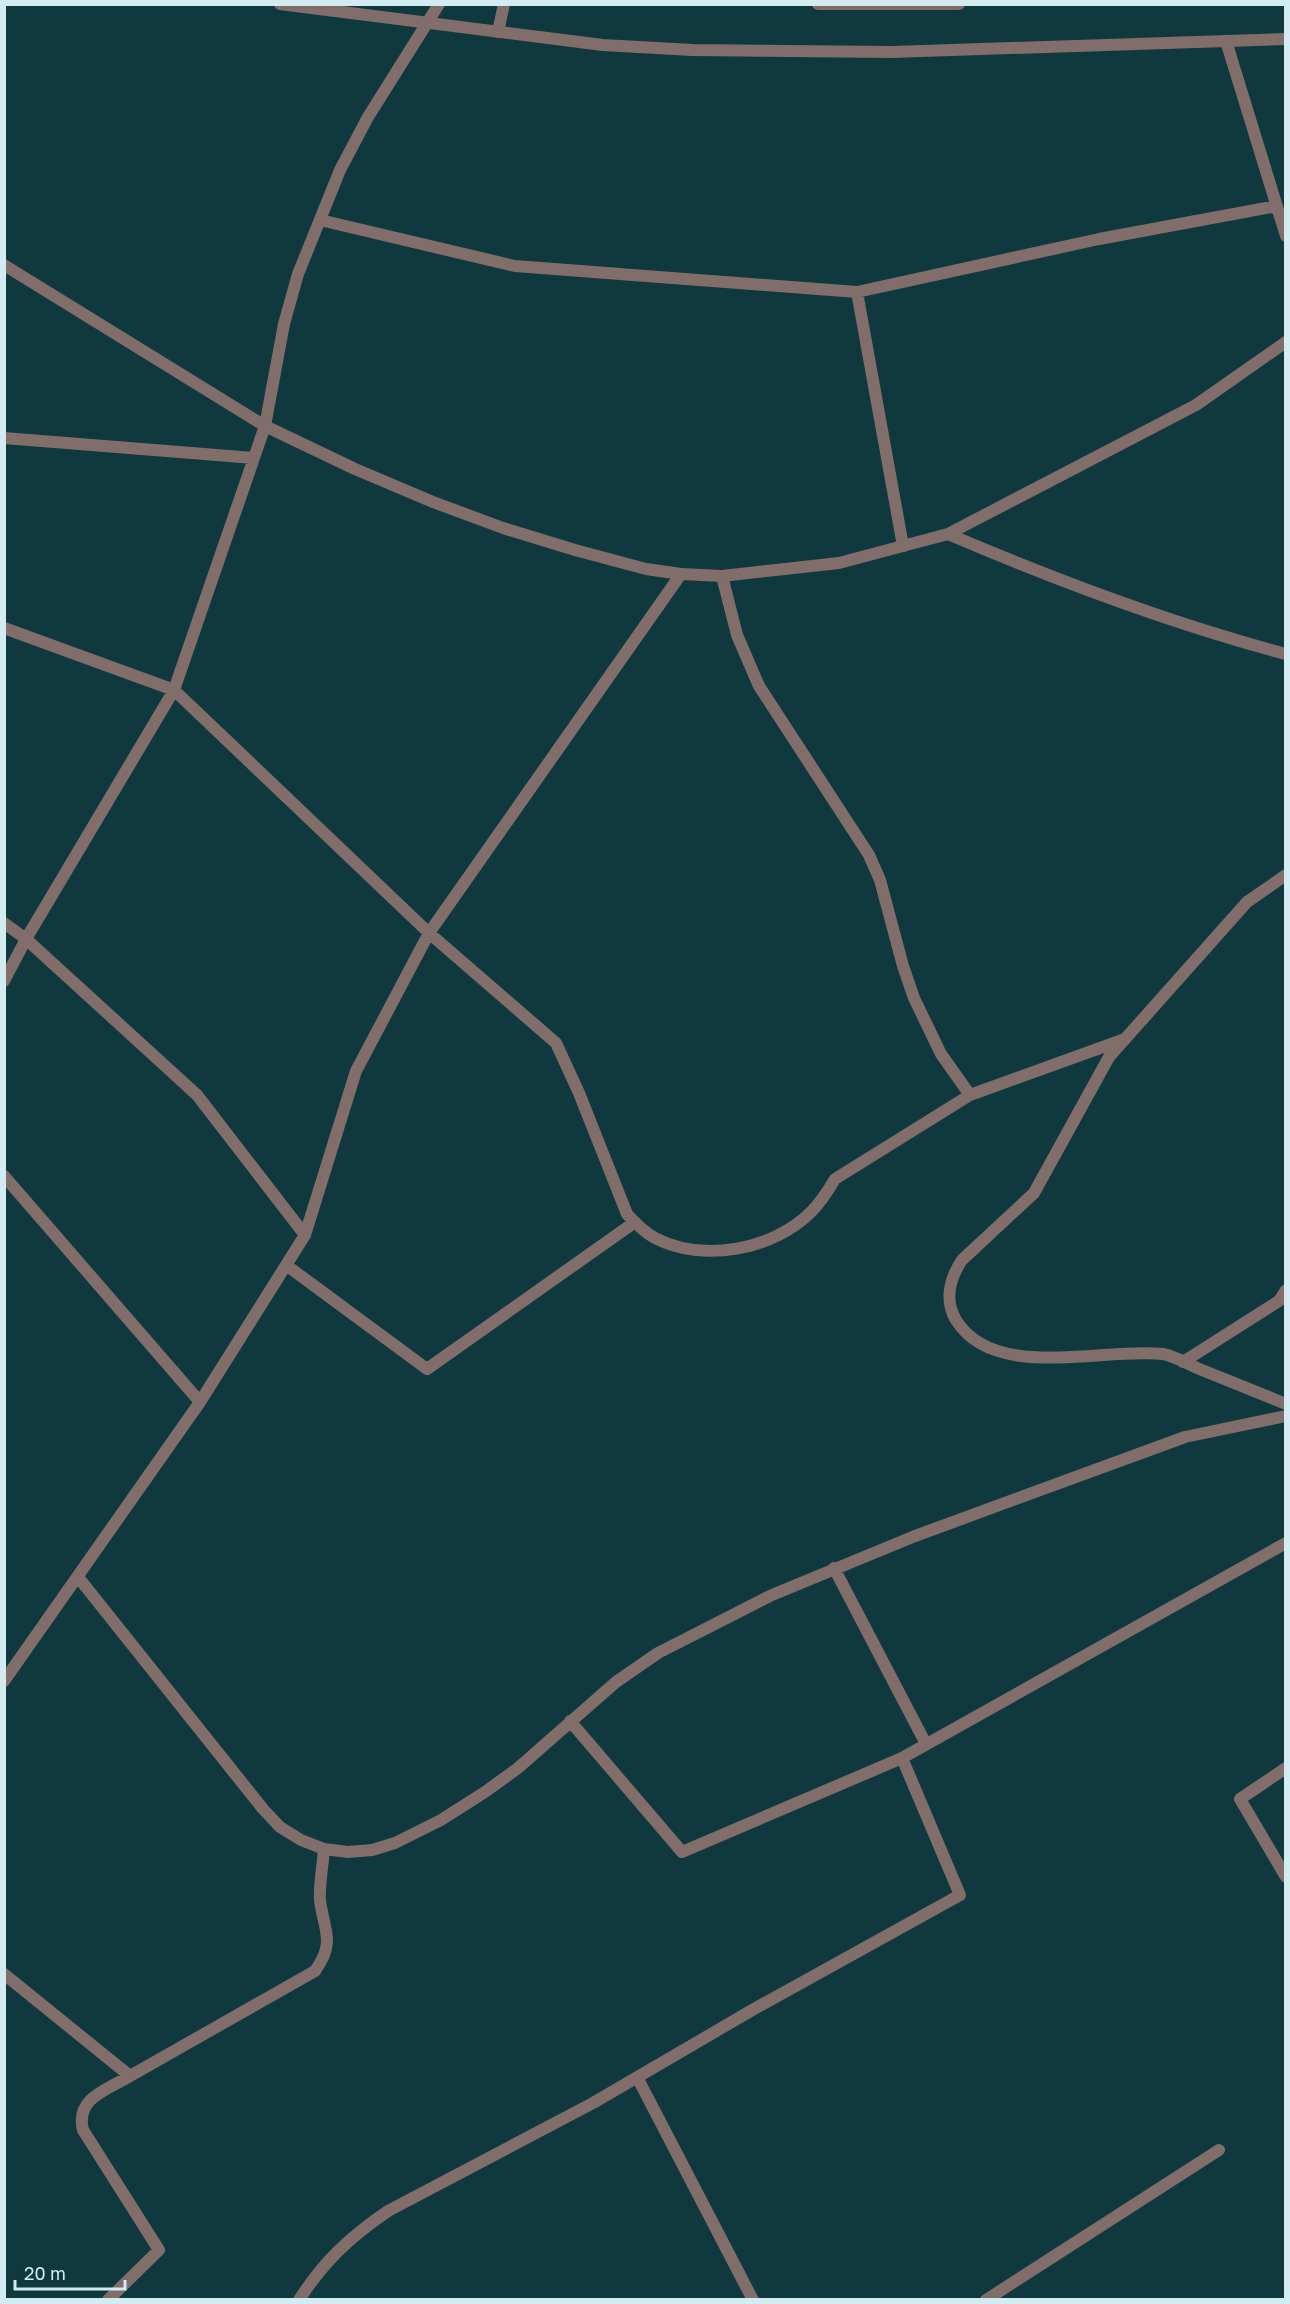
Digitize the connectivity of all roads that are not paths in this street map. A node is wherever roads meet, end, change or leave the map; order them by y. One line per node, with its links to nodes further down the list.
1 (280, 4): 6 (street)
2 (439, 4): 6 (street)
3 (504, 4): 7 (street)
4 (818, 4): 5 (street)
5 (959, 4)
6 (428, 23): 7 (street); 11 (street)
7 (498, 32): 9 (street)
8 (1286, 39): 9 (street)
9 (1226, 41): 10 (street)
10 (1277, 206): 12 (street); 14 (street)
11 (320, 219): 14 (street); 16 (street)
12 (1286, 236)
13 (4, 265): 16 (street)
14 (858, 292): 20 (street)
15 (1286, 342): 19 (street)
16 (266, 426): 18 (street); 21 (street)
17 (4, 438): 18 (street)
18 (254, 458): 25 (street)
19 (948, 534): 20 (street); 24 (street)
20 (903, 546): 22 (street)
21 (681, 574): 22 (street); 28 (street)
22 (722, 576): 32 (street)
23 (4, 628): 25 (street)
24 (1286, 654)
25 (174, 690): 28 (street); 29 (street)
26 (1286, 875): 31 (street)
27 (4, 923): 29 (street)
28 (429, 933): 34 (street); 35 (street)
29 (26, 939): 30 (street); 35 (street)
30 (4, 981)
31 (1125, 1039): 32 (street); 38 (street)
32 (970, 1095): 34 (street)
33 (4, 1176): 39 (street)
34 (635, 1222): 36 (street)
35 (305, 1234): 36 (street)
36 (286, 1265): 39 (street)
37 (1286, 1290): 38 (street)
38 (1183, 1362): 40 (street)
39 (200, 1402): 44 (street)
40 (1286, 1404)
41 (1286, 1416): 43 (street)
42 (1286, 1543): 47 (street)
43 (834, 1568): 46 (street); 47 (street)
44 (78, 1577): 45 (street); 50 (street)
45 (4, 1681)
46 (570, 1721): 48 (street); 50 (street)
47 (926, 1744): 48 (street)
48 (902, 1758): 54 (street)
49 (1286, 1768): 51 (street)
50 (324, 1849): 53 (street)
51 (1286, 1877)
52 (4, 1974): 53 (street)
53 (130, 2076): 56 (street)
54 (637, 2078): 57 (street); 58 (street)
55 (1218, 2150): 59 (street)
56 (108, 2300)
57 (299, 2300)
58 (753, 2300)
59 (986, 2300)

